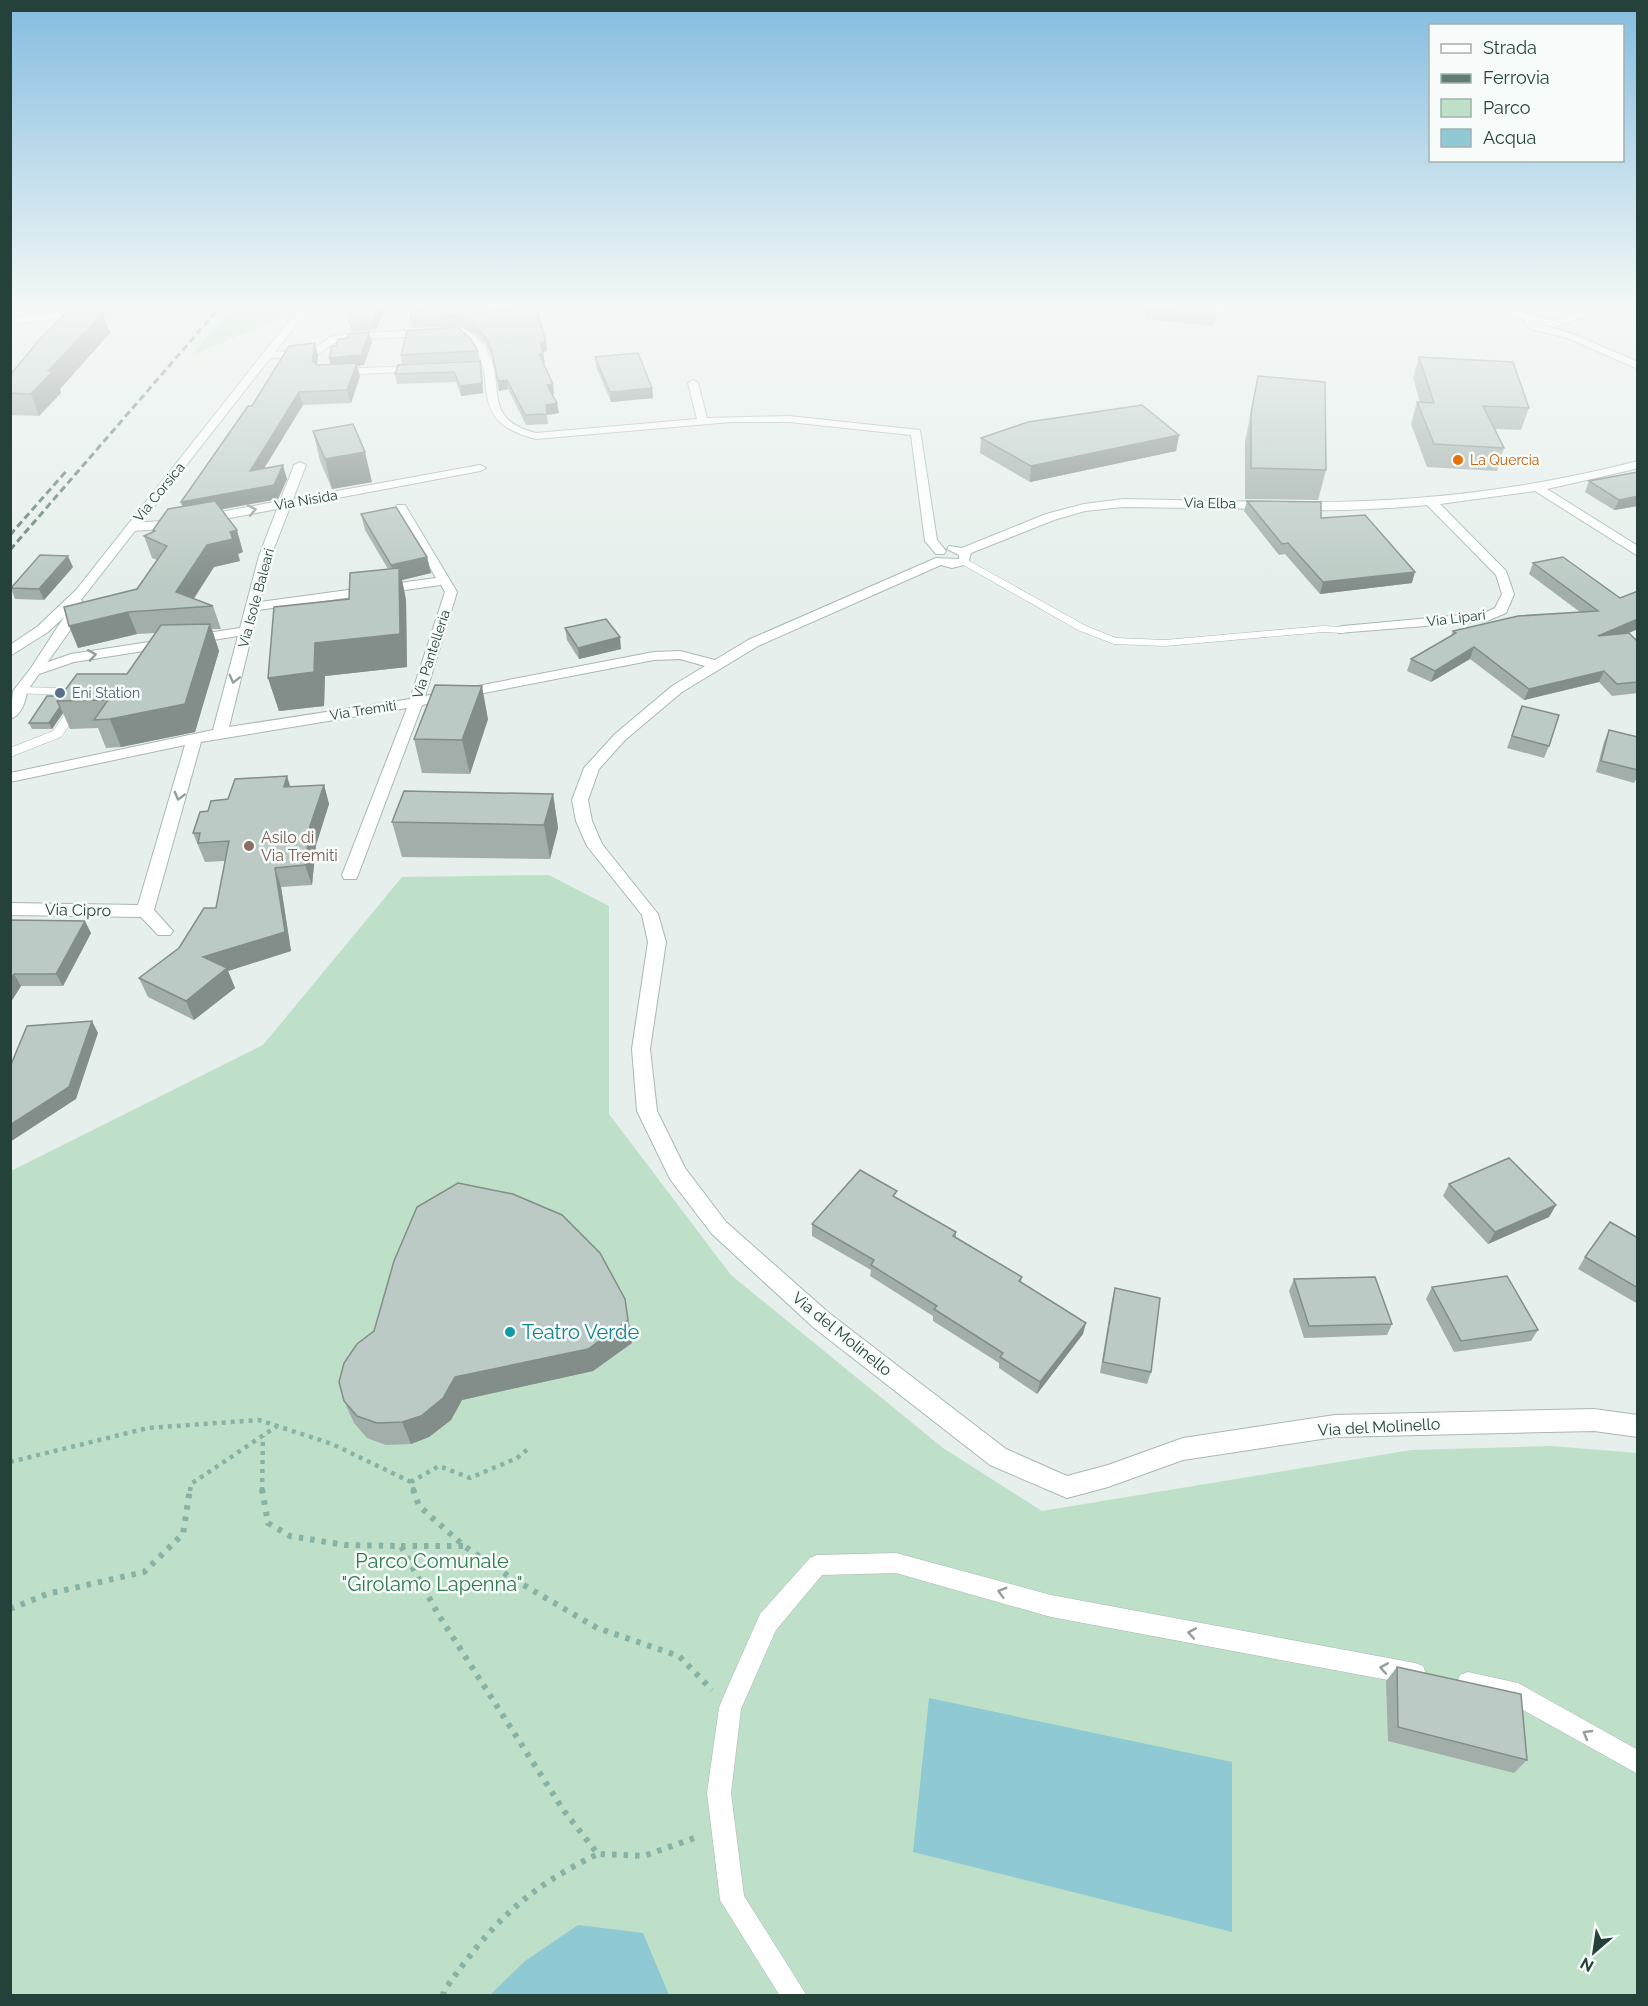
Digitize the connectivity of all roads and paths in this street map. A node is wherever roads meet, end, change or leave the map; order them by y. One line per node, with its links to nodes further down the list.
1 (233, 401): 12 (street, Via Corsica)
2 (492, 401): 4 (street)
3 (698, 401): 4 (street)
4 (703, 422): 14 (street)
5 (1638, 464): 8 (street, Via Elba)
6 (300, 465): 10 (street, Via Isole Baleari)
7 (480, 468): 10 (street, Via Nisida)
8 (1537, 487): 9 (street, Via Elba); 13 (street)
9 (1431, 502): 15 (street, Via Elba); 19 (street, Via Lipari)
10 (287, 503): 12 (street, Via Nisida, one-way to 10); 18 (street, Via Isole Baleari)
11 (401, 508): 16 (street, Via Pantelleria)
12 (132, 527): 17 (street, Via Corsica)
13 (1638, 552)
14 (940, 556): 15 (street, Via Elba); 22 (street, Via Elba)
15 (964, 557): 19 (lane)
16 (444, 581): 18 (street); 26 (street, Via Pantelleria)
17 (81, 593): 21 (street, Via Corsica); 24 (street, Via Corsica)
18 (251, 607): 20 (street, Via Isole Baleari)
19 (1343, 630)
20 (246, 631): 24 (street, one-way to 20); 28 (street, Via Isole Baleari, one-way to 28)
21 (10, 652)
22 (734, 654): 23 (street, Via del Molinello)
23 (716, 665): 26 (street, Via Tremiti); 37 (street, Via del Molinello)
24 (36, 671): 25 (street, Via Corsica)
25 (15, 688): 27 (street, Via Corsica); 30 (lane)
26 (416, 702): 28 (street, Via Tremiti); 32 (street, Via Pantelleria)
27 (10, 715)
28 (220, 733): 29 (street, Via Tremiti)
29 (194, 739): 31 (street, Via Tremiti); 34 (street, one-way to 34)
30 (10, 753)
31 (10, 778)
32 (350, 875)
33 (10, 909): 34 (street, Via Cipro)
34 (145, 911): 35 (street)
35 (164, 931)
36 (277, 1426): 38 (path); 40 (path); 41 (path)
37 (1638, 1426)
38 (263, 1436): 42 (path); 44 (path)
39 (528, 1449): 41 (path)
40 (10, 1462)
41 (411, 1482): 43 (path)
42 (401, 1545): 43 (path); 48 (path)
43 (464, 1546): 45 (path)
44 (10, 1609)
45 (730, 1708): 46 (lane, one-way to 45); 47 (lane)
46 (1638, 1763)
47 (723, 1828): 48 (path); 50 (lane)
48 (598, 1854): 49 (path)
49 (443, 1995)
50 (795, 1995)

